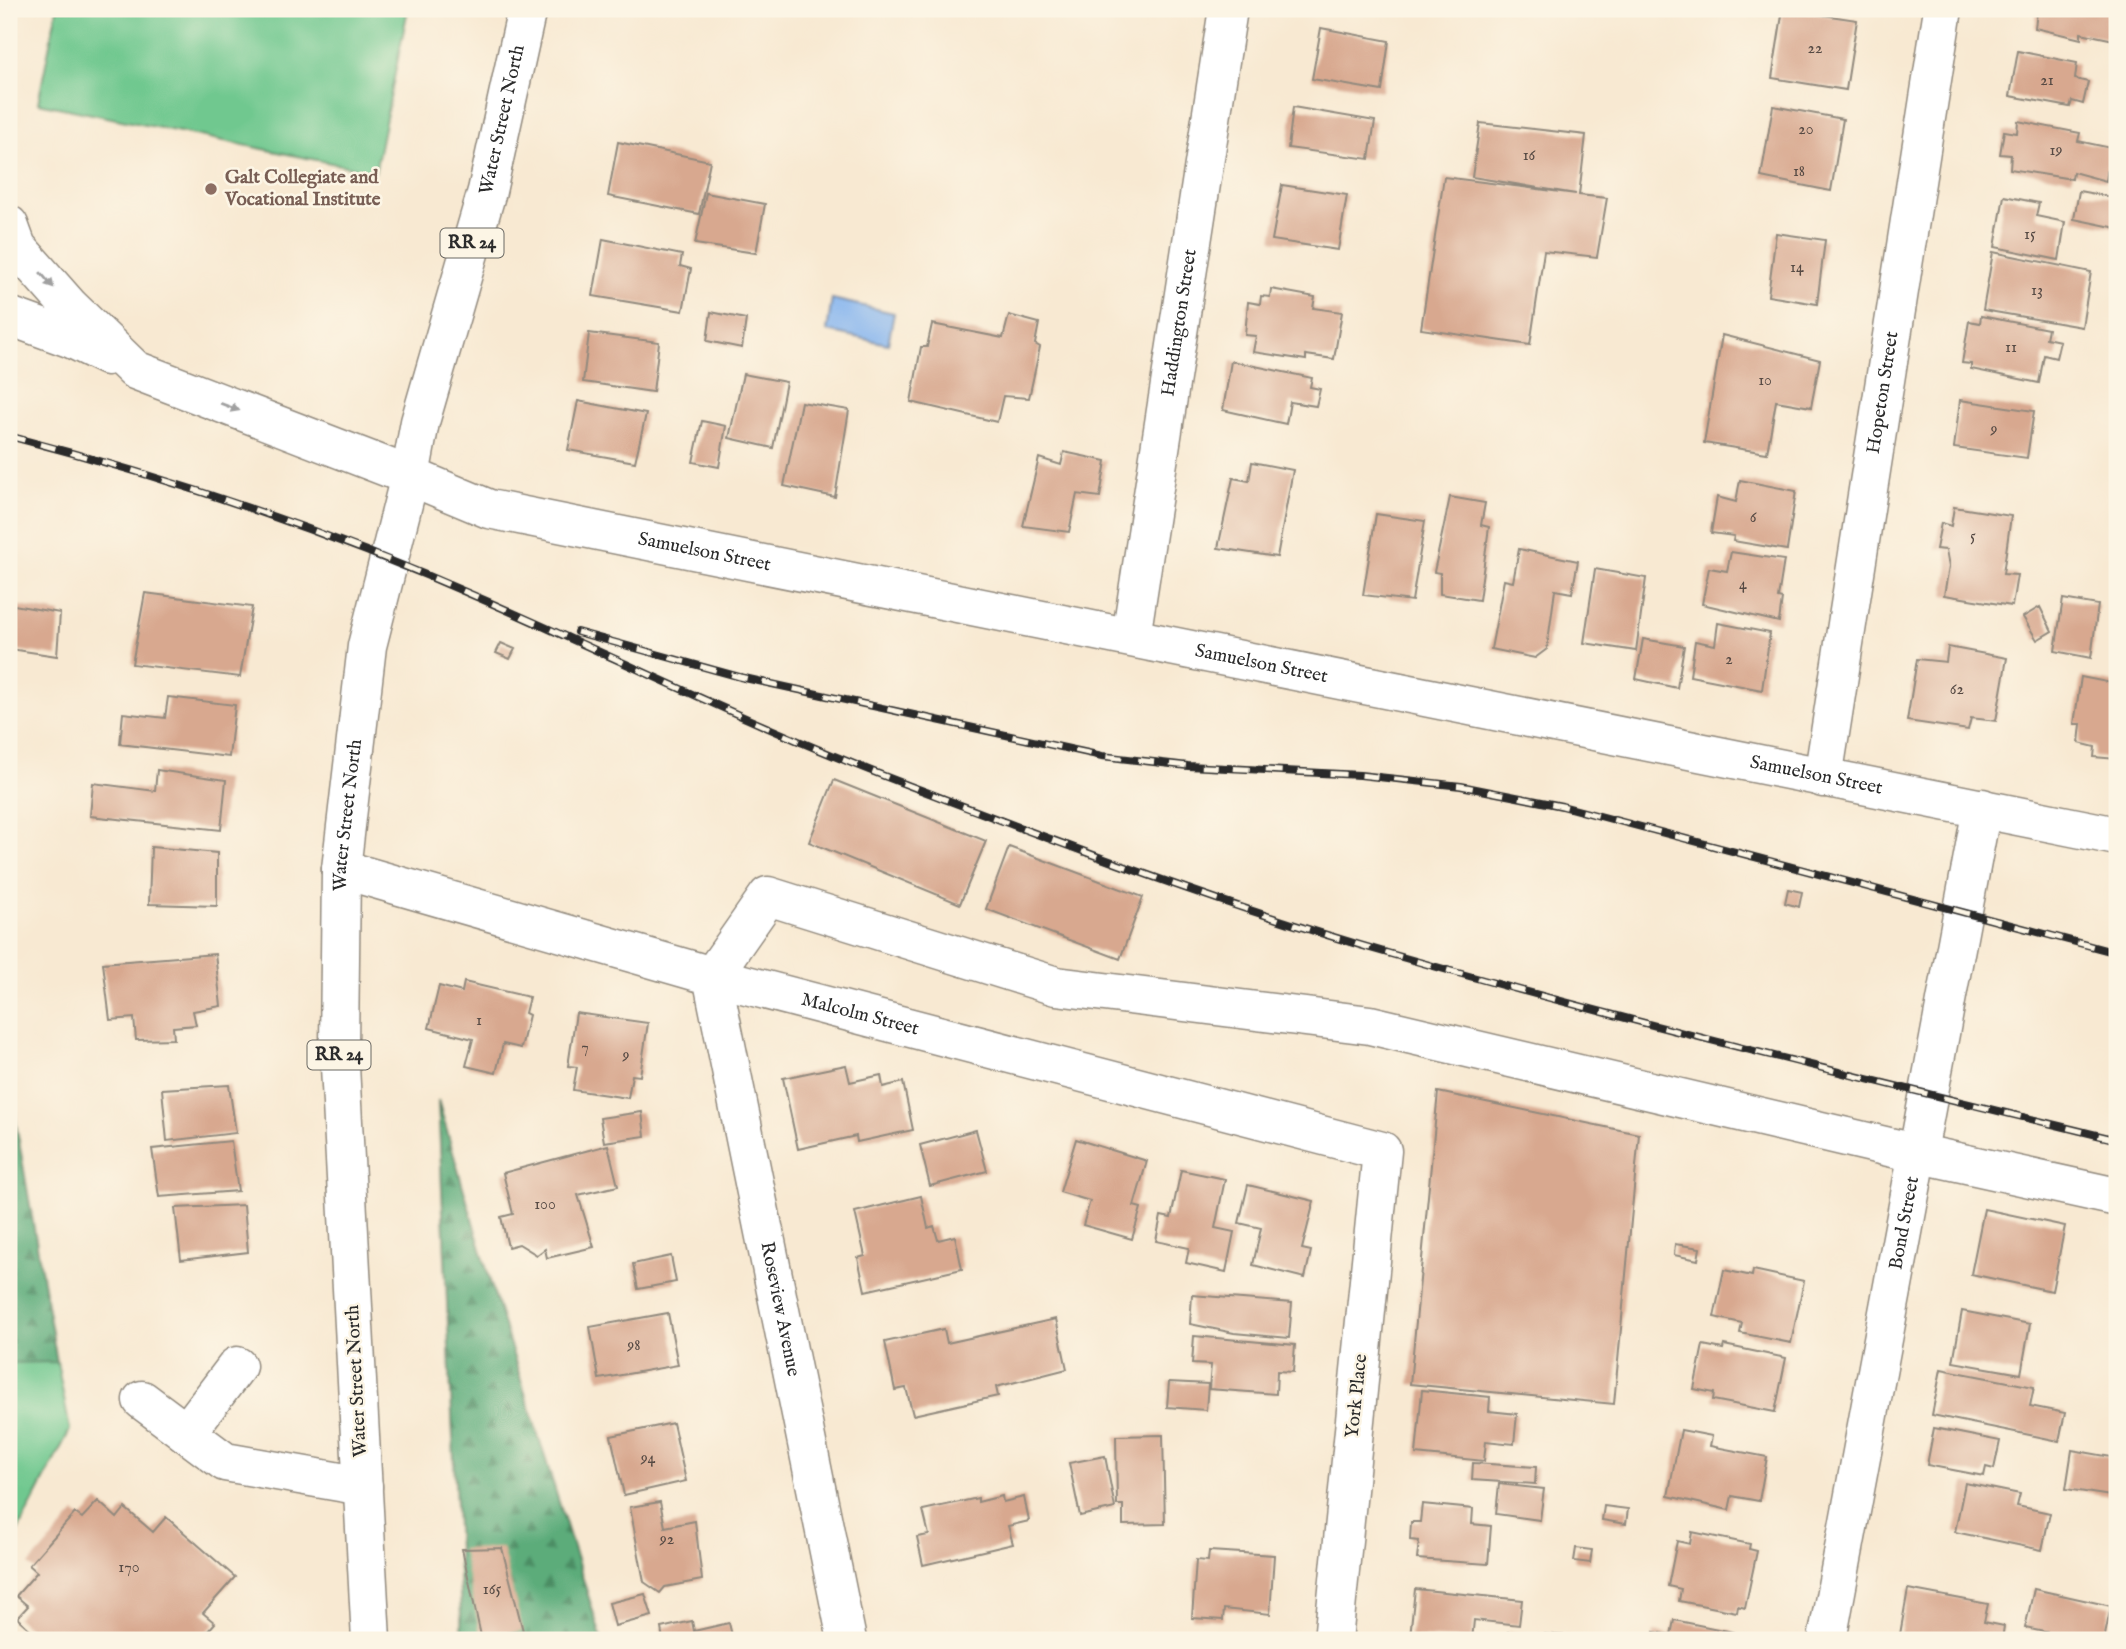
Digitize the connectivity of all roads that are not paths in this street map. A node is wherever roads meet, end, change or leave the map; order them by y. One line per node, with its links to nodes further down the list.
1 (527, 9): 7 (street, Water Street North / RR 24)
2 (1228, 9): 8 (street, Haddington Street)
3 (1943, 9): 9 (street, Hopeton Street)
4 (9, 225): 6 (street, one-way to 6)
5 (9, 316): 6 (street, Samuelson Street)
6 (135, 370): 7 (street, Samuelson Street, one-way to 7)
7 (410, 476): 8 (street, Samuelson Street); 12 (street, Water Street North / RR 24)
8 (1131, 637): 9 (street, Samuelson Street)
9 (1823, 778): 10 (street, Samuelson Street)
10 (1982, 808): 11 (street, Samuelson Street); 15 (street, Bond Street)
11 (2117, 836)
12 (341, 869): 13 (street, Malcolm Street); 20 (street, Water Street North / RR 24)
13 (712, 976): 14 (street, Malcolm Street); 15 (street); 22 (street, Roseview Avenue)
14 (1382, 1151): 23 (street, York Place)
15 (1917, 1153): 16 (street); 24 (street, Bond Street)
16 (2117, 1197)
17 (237, 1366): 19 (street)
18 (142, 1399): 19 (street)
19 (186, 1433): 20 (street)
20 (363, 1486): 21 (street, Water Street North / RR 24)
21 (371, 1640)
22 (846, 1640)
23 (1333, 1640)
24 (1827, 1640)

